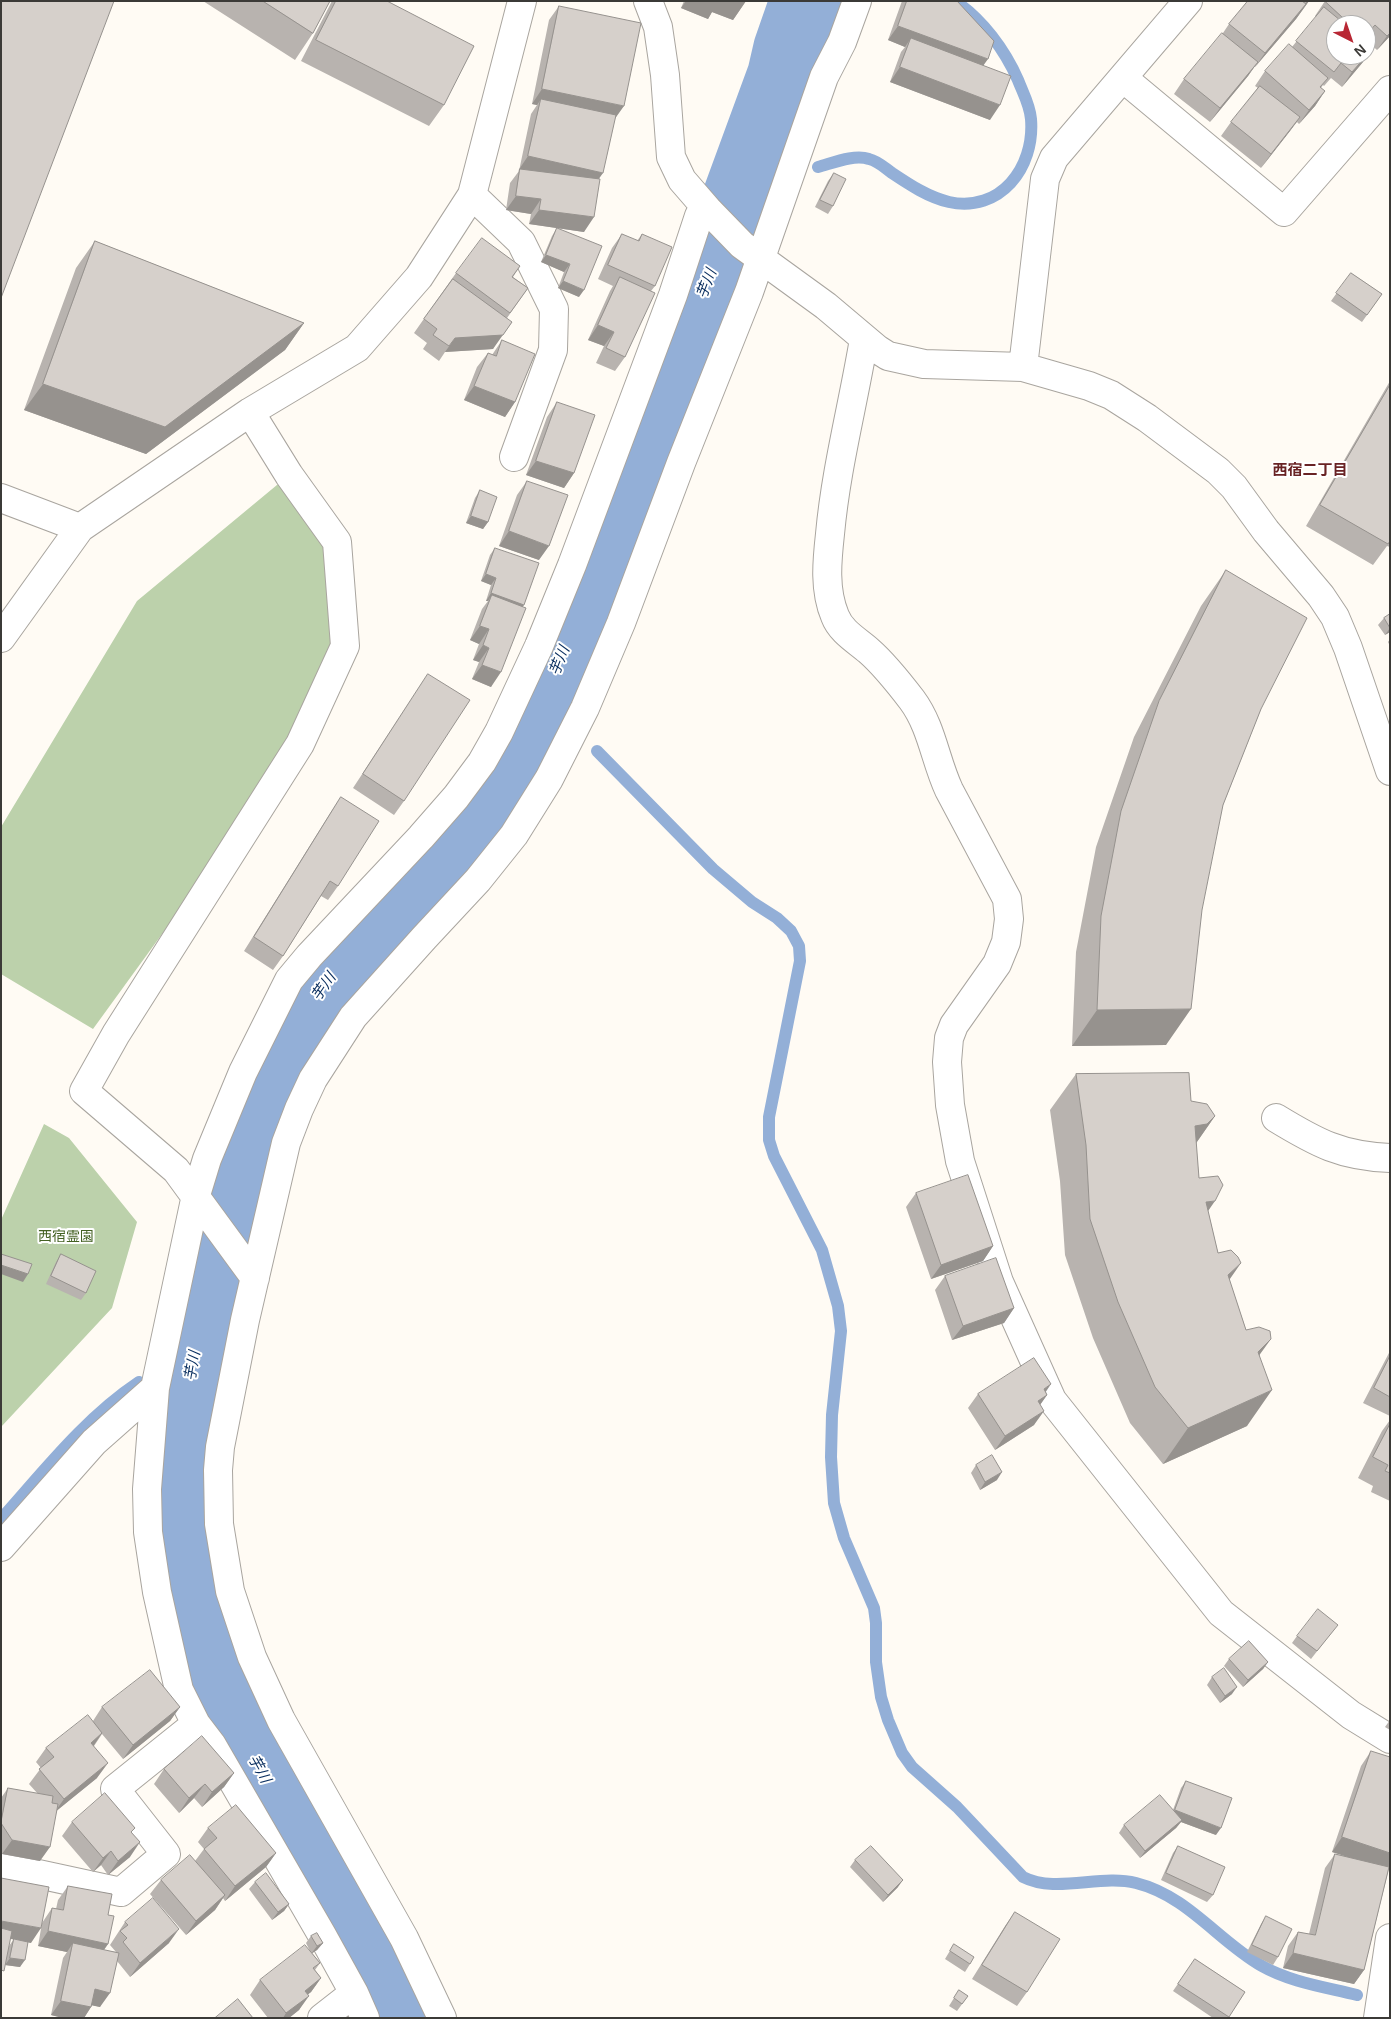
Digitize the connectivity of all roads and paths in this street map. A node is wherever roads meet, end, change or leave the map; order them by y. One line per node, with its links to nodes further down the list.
1 (522, 1): 7 (street)
2 (648, 1): 8 (street)
3 (857, 1): 9 (street)
4 (1188, 1): 5 (street)
5 (1123, 78): 6 (street); 11 (street)
6 (1385, 105)
7 (472, 195): 12 (street); 13 (street)
8 (706, 208): 9 (street); 20 (street)
9 (751, 251): 10 (street); 21 (street)
10 (864, 340): 11 (street); 25 (street)
11 (1023, 367): 17 (street)
12 (250, 412): 15 (street); 20 (street)
13 (514, 458)
14 (1, 498): 15 (street)
15 (80, 528): 16 (street)
16 (1, 638)
17 (1390, 771)
18 (1276, 1118): 19 (street)
19 (1390, 1158)
20 (202, 1204): 21 (street); 22 (street)
21 (255, 1278): 31 (street)
22 (155, 1388): 23 (street); 24 (street)
23 (1, 1548)
24 (196, 1724): 26 (street); 28 (street)
25 (1390, 1739)
26 (1, 1866)
27 (1390, 1938): 32 (street)
28 (354, 1993): 29 (street); 30 (street)
29 (322, 2018)
30 (365, 2018)
31 (442, 2018)
32 (1378, 2018)

